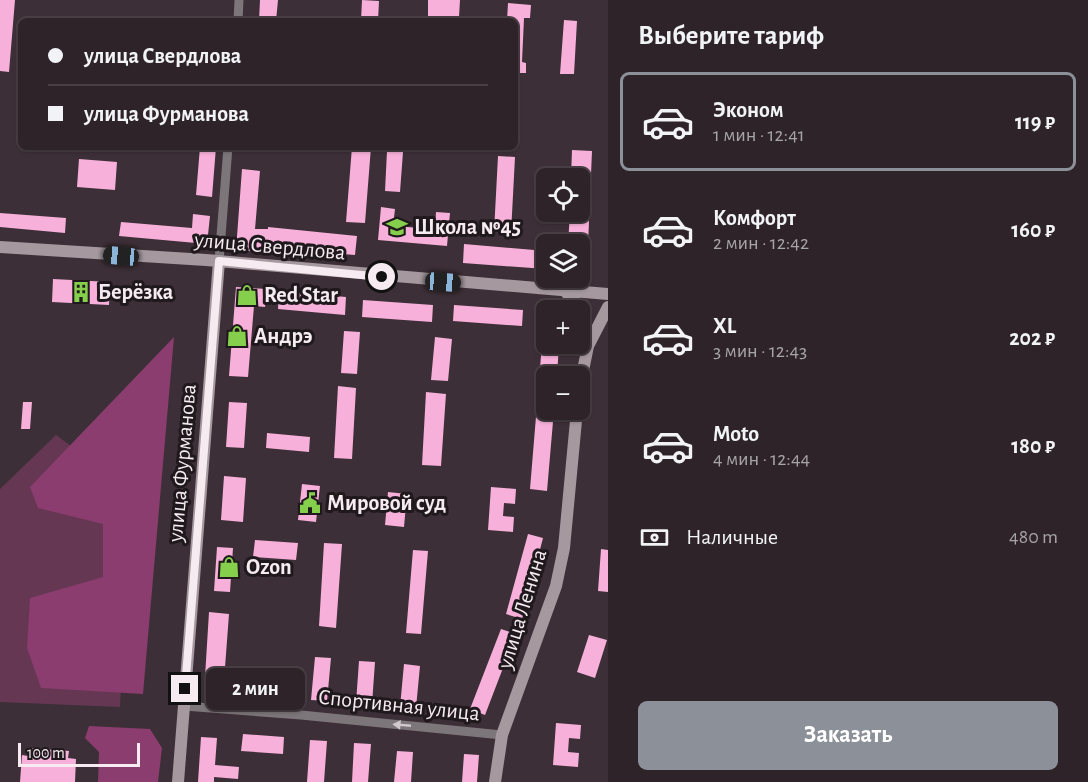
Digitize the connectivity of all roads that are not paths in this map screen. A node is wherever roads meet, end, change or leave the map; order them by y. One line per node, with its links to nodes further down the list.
1 (239, 0): 2 (street)
2 (238, 18)
3 (228, 150): 5 (street, улица Фурманова)
4 (0, 247): 5 (main road, улица Свердлова)
5 (219, 261): 6 (main road, улица Свердлова); 12 (main road, улица Фурманова)
6 (565, 291): 7 (main road, улица Свердлова); 8 (main road)
7 (608, 294)
8 (574, 300)
9 (608, 307): 10 (main road)
10 (590, 342)
11 (576, 420): 13 (main road, улица Ленина)
12 (184, 706): 13 (street, Спортивная улица, one-way to 12); 14 (main road, улица Фурманова)
13 (502, 735): 15 (main road, улица Ленина)
14 (178, 782)
15 (495, 782)

